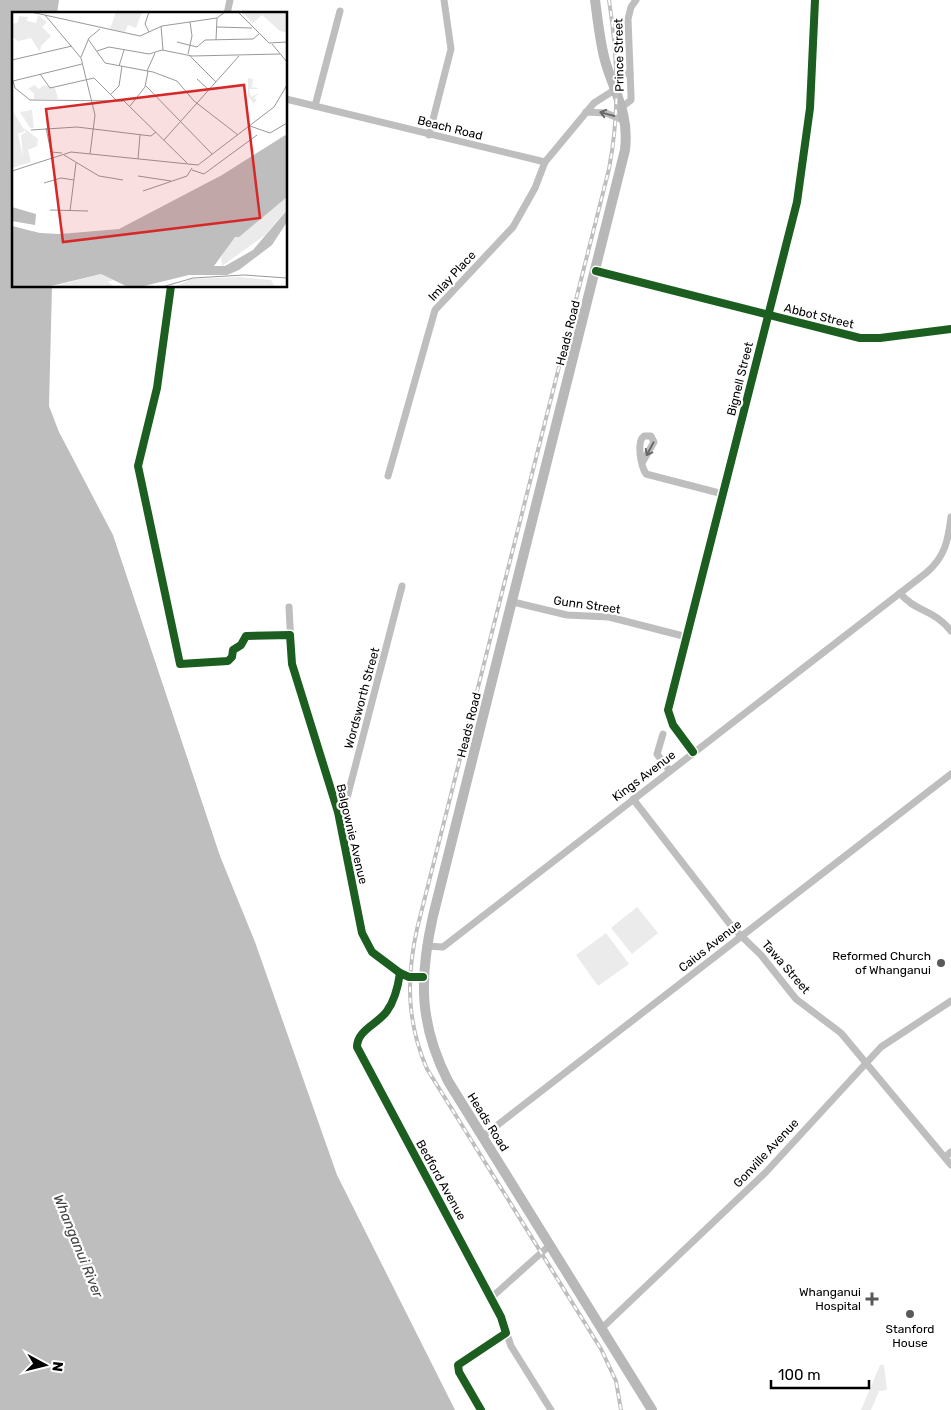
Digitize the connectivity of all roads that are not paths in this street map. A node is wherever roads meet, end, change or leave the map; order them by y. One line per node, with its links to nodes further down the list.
1 (444, 0): 14 (street)
2 (595, 0): 7 (main road, Heads Road)
3 (636, 0): 6 (street, Prince Street)
4 (815, 0): 17 (street, Bignell Street)
5 (340, 10): 10 (street)
6 (630, 73): 7 (street); 11 (street, Prince Street)
7 (610, 76): 8 (main road, Heads Road)
8 (616, 89): 11 (main road, Heads Road); 12 (street)
9 (288, 99): 10 (street, Beach Road)
10 (315, 106): 14 (street, Beach Road)
11 (622, 107): 13 (main road, Heads Road)
12 (586, 112): 13 (street, one-way to 12); 15 (street)
13 (626, 121): 16 (main road, Heads Road)
14 (429, 135): 15 (street, Beach Road)
15 (545, 162): 20 (street, Imlay Place)
16 (596, 271): 17 (main road, Abbot Street); 25 (main road, Heads Road)
17 (768, 314): 18 (main road, Abbot Street); 21 (street, Bignell Street)
18 (951, 330)
19 (642, 463): 21 (street)
20 (388, 476)
21 (723, 494): 28 (street, Bignell Street)
22 (951, 517): 24 (street, Kings Avenue)
23 (402, 586): 34 (street, Wordsworth Street)
24 (900, 593): 27 (street); 30 (street, Kings Avenue)
25 (513, 602): 28 (street, Gunn Street); 36 (main road, Heads Road)
26 (289, 608): 34 (street, Balgownie Avenue)
27 (951, 631)
28 (687, 637): 30 (street, Bignell Street)
29 (662, 734): 31 (street)
30 (694, 752): 31 (street, Kings Avenue)
31 (670, 770): 33 (street, Kings Avenue)
32 (951, 774): 35 (street, Caius Avenue)
33 (633, 798): 35 (street, Tawa Street); 36 (street, Kings Avenue)
34 (338, 812): 37 (street, Balgownie Avenue)
35 (741, 937): 40 (street, Tawa Street); 41 (street, Caius Avenue)
36 (426, 946): 38 (main road, Heads Road)
37 (400, 973): 38 (street, Balgownie Avenue); 45 (street, Bedford Avenue)
38 (423, 977): 41 (main road, Heads Road)
39 (951, 1001): 40 (street, Gonville Avenue)
40 (865, 1062): 42 (street, Tawa Street); 46 (street, Gonville Avenue)
41 (482, 1137): 44 (main road, Heads Road)
42 (948, 1155): 43 (street, Tawa Street)
43 (951, 1165)
44 (550, 1245): 45 (street); 46 (main road, Heads Road)
45 (492, 1297): 47 (street, Bedford Avenue)
46 (602, 1328): 48 (main road, Heads Road)
47 (551, 1410)
48 (652, 1410)

